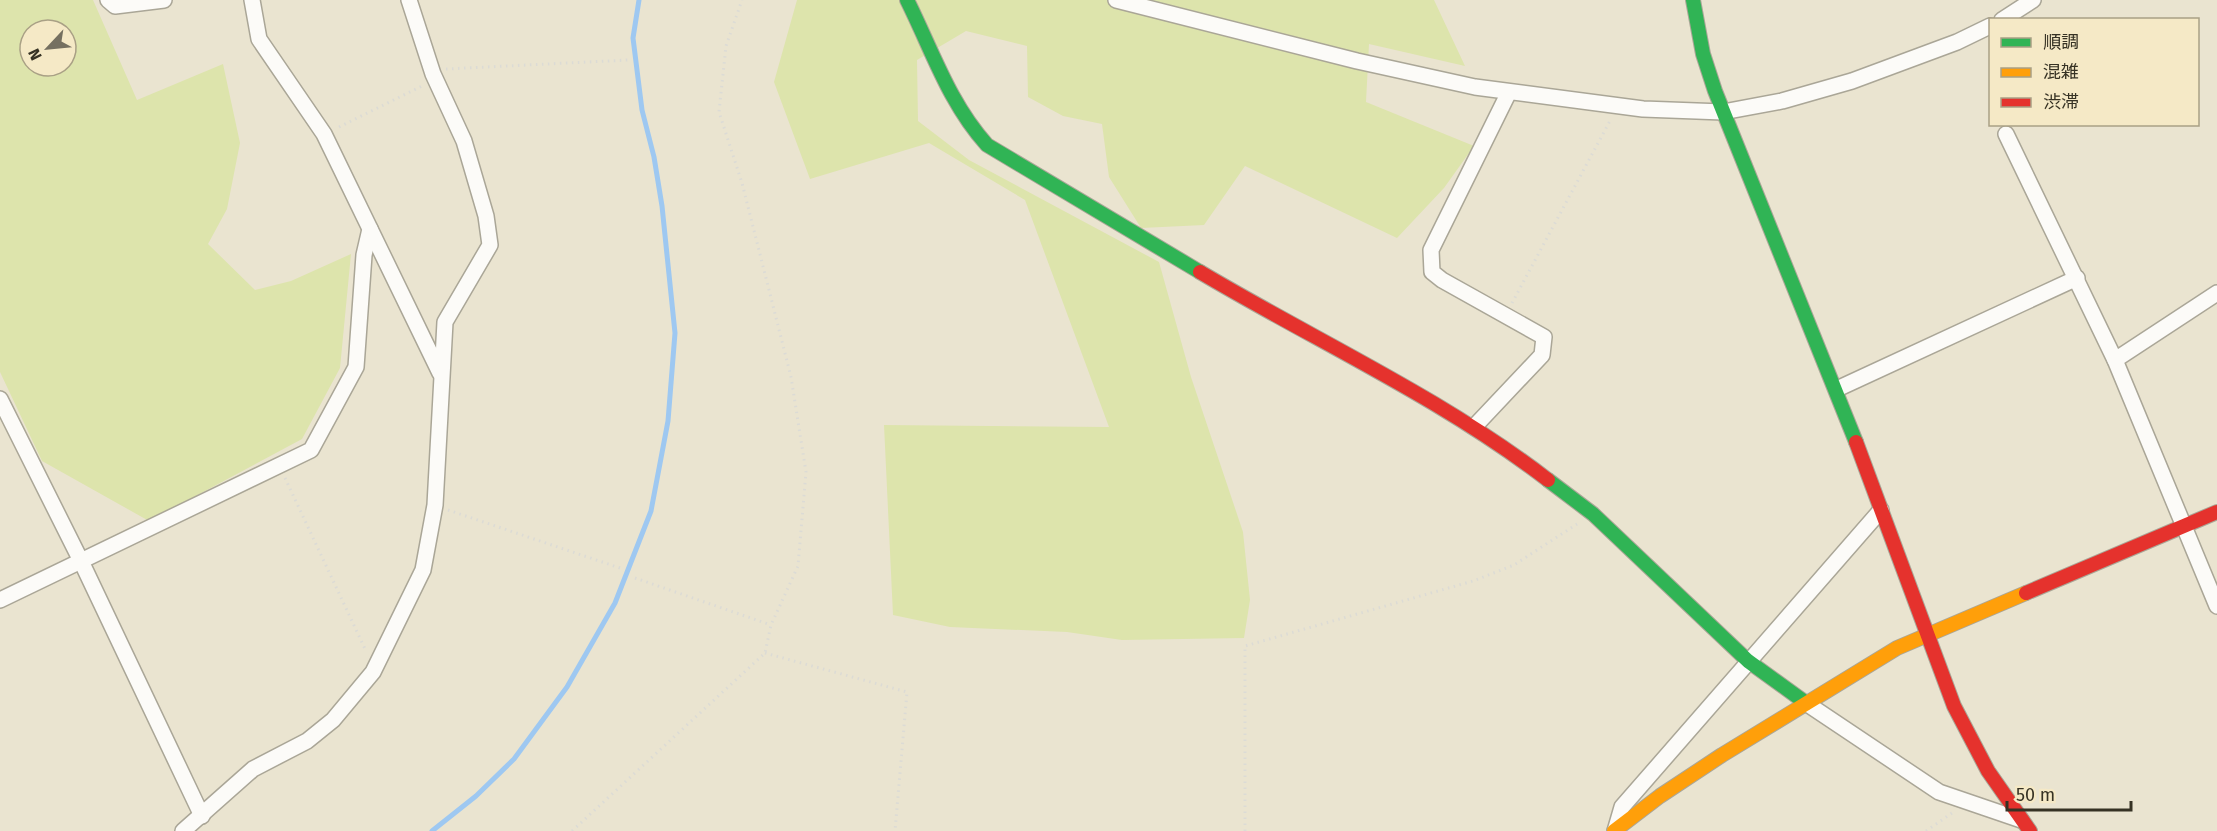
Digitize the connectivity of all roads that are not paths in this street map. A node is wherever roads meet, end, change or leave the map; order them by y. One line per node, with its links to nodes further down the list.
1 (108, 0): 2 (street)
2 (164, 0)
3 (252, 0): 14 (street)
4 (409, 0): 18 (street)
5 (907, 0): 21 (street)
6 (1116, 0): 11 (street)
7 (1693, 0): 12 (street)
8 (2033, 0): 9 (street)
9 (2005, 18)
10 (1989, 26): 12 (street)
11 (1509, 92): 12 (street); 21 (street)
12 (1723, 112): 19 (street)
13 (2006, 134): 15 (street)
14 (370, 229): 18 (street); 25 (street)
15 (2077, 278): 17 (street); 19 (street)
16 (2217, 293): 17 (street)
17 (2115, 360): 24 (street)
18 (442, 376): 31 (street)
19 (1837, 389): 22 (street)
20 (0, 399): 25 (street)
21 (1474, 427): 29 (street)
22 (1881, 510): 28 (street); 29 (street)
23 (2217, 512): 24 (street)
24 (2185, 526): 27 (street); 28 (street)
25 (81, 561): 26 (street); 31 (street)
26 (0, 600)
27 (2217, 606)
28 (1926, 634): 30 (street); 32 (street)
29 (1748, 661): 30 (street); 34 (street)
30 (1806, 703): 32 (street); 34 (street)
31 (202, 816): 33 (street)
32 (2026, 826)
33 (183, 831)
34 (1615, 831)

